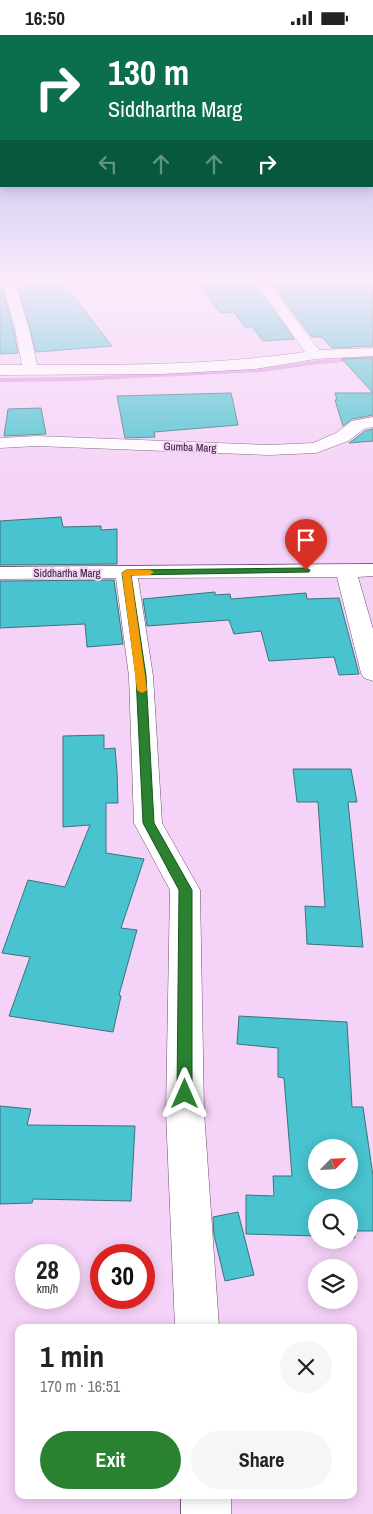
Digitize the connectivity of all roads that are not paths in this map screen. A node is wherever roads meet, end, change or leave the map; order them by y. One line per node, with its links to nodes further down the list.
1 (27, 351): 6 (street)
2 (312, 351): 4 (street)
3 (373, 352): 4 (street)
4 (315, 355): 6 (street)
5 (0, 370): 6 (street)
6 (31, 371)
7 (373, 422): 8 (street, Gumba Marg)
8 (0, 443)
9 (346, 570): 10 (street, Siddhartha Marg); 12 (street, Siddhartha Marg); 13 (street)
10 (373, 570)
11 (0, 573): 12 (street, Siddhartha Marg)
12 (126, 573): 14 (street)
13 (373, 673)
14 (197, 1324)
15 (206, 1499): 16 (street)
16 (206, 1514)

